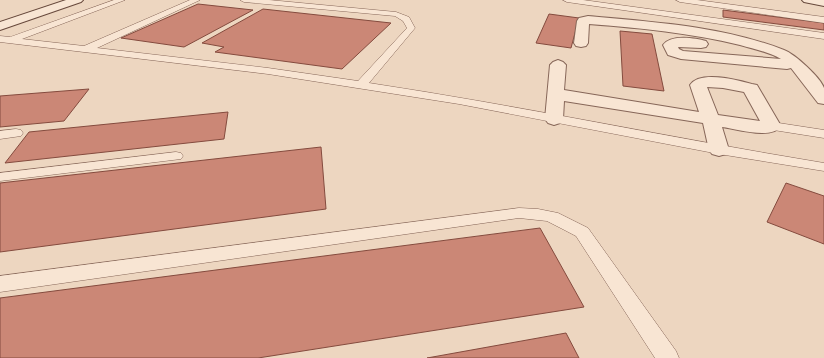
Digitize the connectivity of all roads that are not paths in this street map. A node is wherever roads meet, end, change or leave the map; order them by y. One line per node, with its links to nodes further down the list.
1 (77, 0): 10 (street)
2 (120, 0): 12 (lane)
3 (196, 0): 14 (lane)
4 (244, 0): 18 (lane)
5 (567, 0): 11 (lane)
6 (680, 0): 9 (lane)
7 (808, 0): 8 (street)
8 (824, 3)
9 (824, 20)
10 (0, 26)
11 (824, 36)
12 (5, 39): 14 (lane)
13 (581, 43): 15 (street)
14 (86, 49): 18 (lane)
15 (776, 51): 17 (street); 17 (street)
16 (558, 65): 19 (street)
17 (796, 65): 20 (street)
18 (361, 85): 21 (lane)
19 (555, 94): 21 (street); 22 (street)
20 (824, 99)
21 (554, 119): 27 (lane)
22 (711, 119): 23 (street); 23 (street); 27 (street)
23 (772, 126): 25 (lane)
24 (16, 133): 26 (lane)
25 (824, 134)
26 (0, 135)
27 (719, 150): 29 (lane)
28 (176, 156): 30 (lane)
29 (824, 167)
30 (0, 177)
31 (0, 284): 32 (lane)
32 (668, 358)

